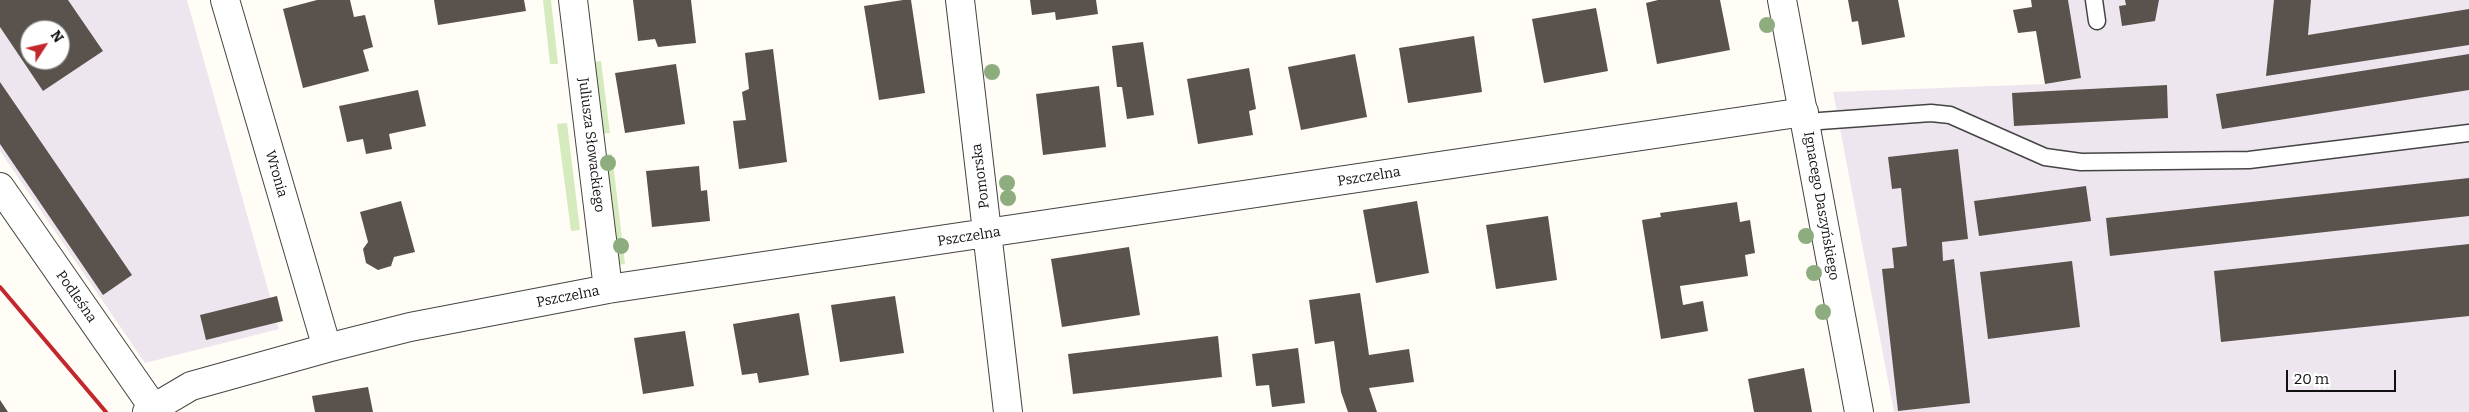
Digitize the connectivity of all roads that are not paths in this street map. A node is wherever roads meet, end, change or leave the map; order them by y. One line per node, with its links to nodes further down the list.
1 (226, 0): 12 (street, Wronia)
2 (573, 0): 11 (street, Juliusza Słowackiego)
3 (960, 0): 10 (street, Pomorska)
4 (1782, 0): 7 (street, Ignacego Daszyńskiego)
5 (2094, 0): 6 (lane)
6 (2097, 21)
7 (1805, 117): 8 (lane); 10 (street, Pszczelna); 15 (street, Ignacego Daszyńskiego)
8 (2469, 133)
9 (0, 187): 13 (street, Podleśna)
10 (988, 234): 11 (street, Pszczelna); 14 (street, Pomorska)
11 (608, 289): 12 (street, Pszczelna)
12 (327, 348): 13 (street, Pszczelna)
13 (150, 409)
14 (1008, 412)
15 (1859, 412)

